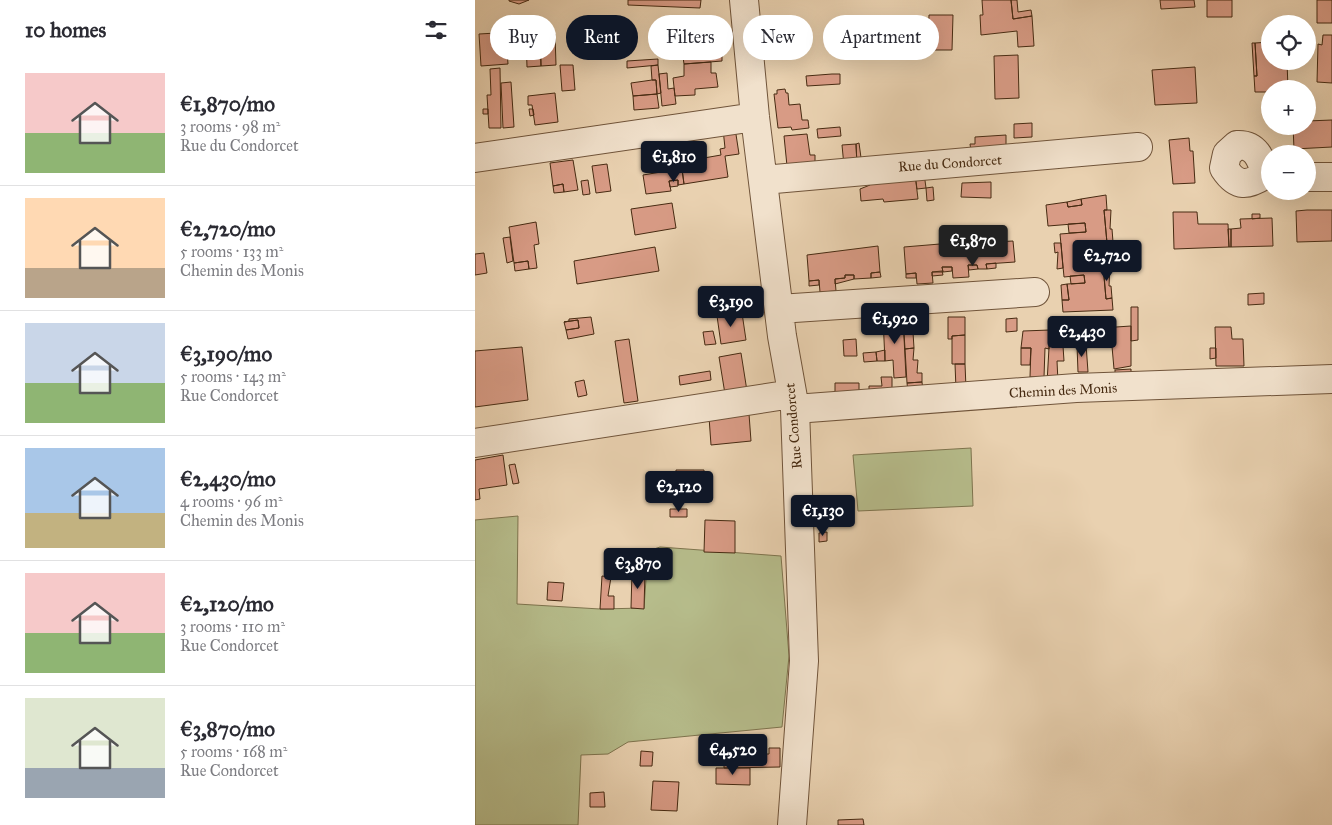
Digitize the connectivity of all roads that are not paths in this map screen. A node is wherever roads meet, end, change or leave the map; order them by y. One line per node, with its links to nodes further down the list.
1 (744, 0): 2 (street, Rue Condorcet)
2 (755, 117): 4 (street); 7 (street, Rue Condorcet)
3 (1138, 147): 7 (street, Rue du Condorcet)
4 (475, 158)
5 (1332, 177): 6 (street)
6 (1316, 178)
7 (763, 180): 9 (street, Rue Condorcet)
8 (1035, 292): 9 (street)
9 (779, 309): 11 (street, Rue Condorcet)
10 (1332, 379): 11 (street, Chemin des Monis)
11 (794, 402): 12 (street, Chemin des Monis); 13 (street, Rue Condorcet)
12 (475, 443)
13 (792, 825)

